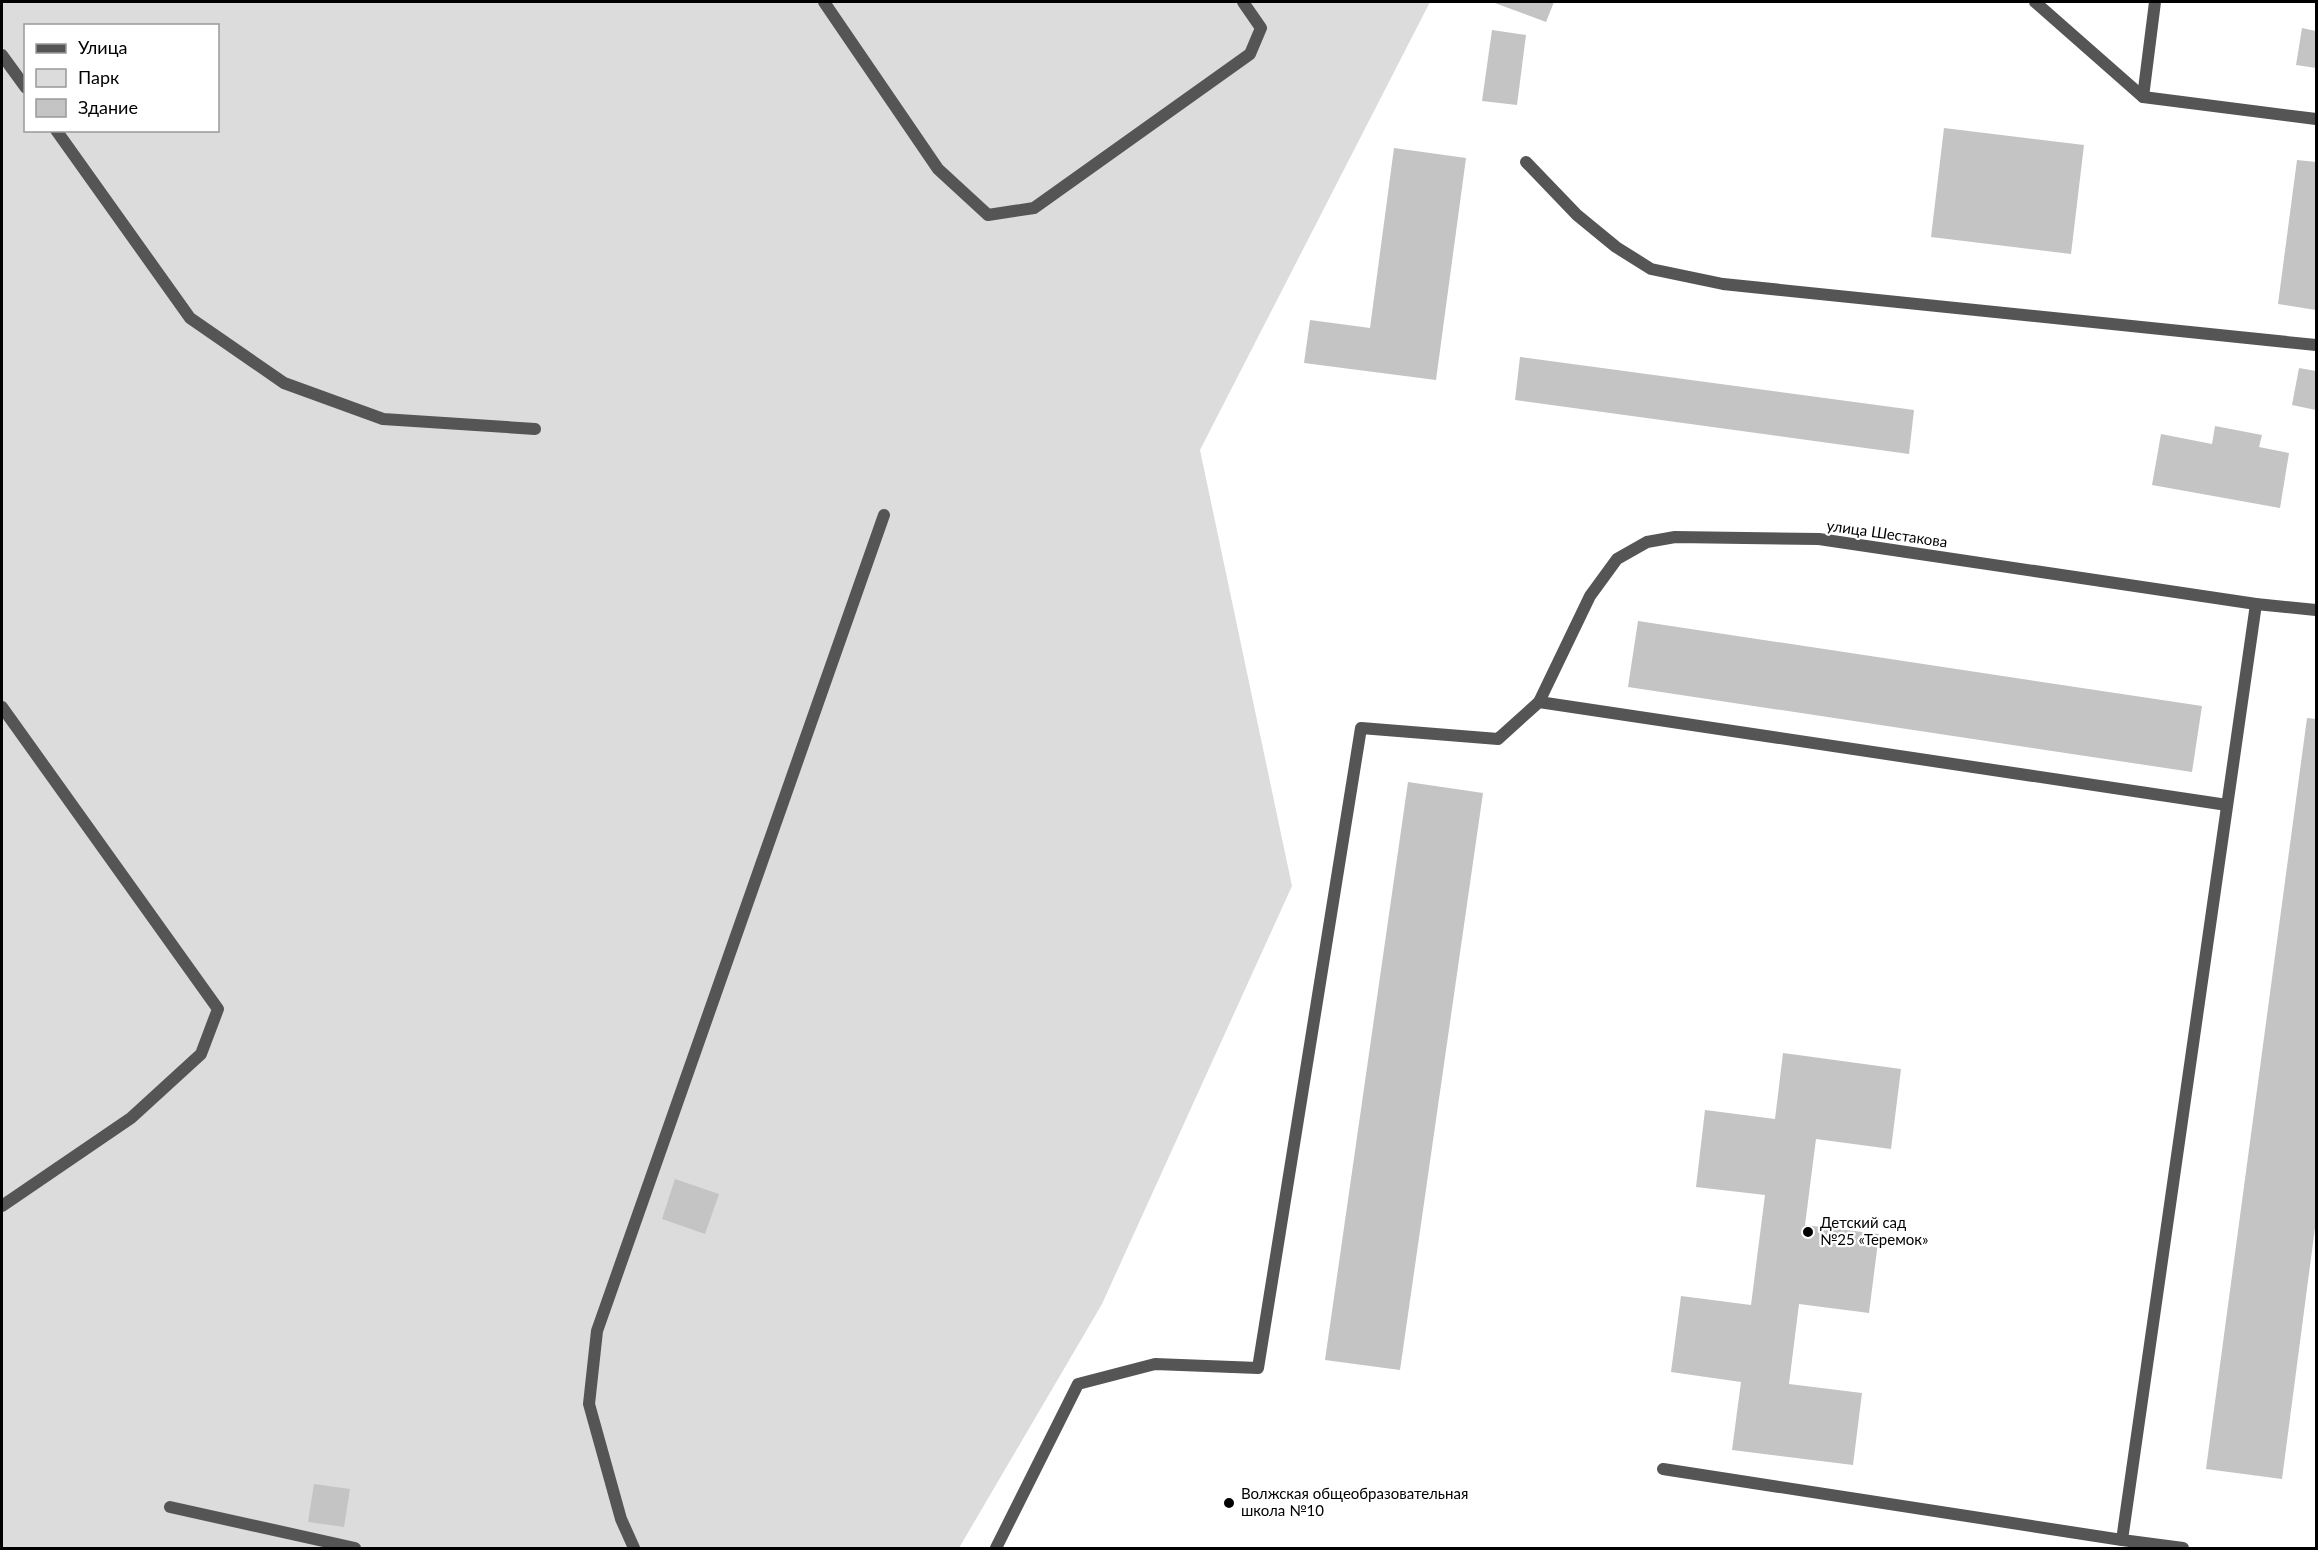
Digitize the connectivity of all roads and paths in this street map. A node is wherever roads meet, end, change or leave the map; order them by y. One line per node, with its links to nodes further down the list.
1 (824, 2): 2 (street)
2 (1243, 2)
3 (2035, 2): 7 (street)
4 (2155, 2): 7 (street)
5 (2, 55): 6 (street)
6 (24, 85)
7 (2143, 97): 8 (street)
8 (2316, 119)
9 (57, 132): 12 (street)
10 (1526, 162): 11 (street)
11 (2316, 345)
12 (535, 429)
13 (884, 515): 24 (street)
14 (2256, 604): 15 (street, улица Шестакова); 16 (street, улица Шестакова); 18 (street)
15 (2316, 610)
16 (1539, 702): 18 (street); 25 (street)
17 (2, 707): 19 (street)
18 (2227, 805): 22 (street)
19 (2, 1206)
20 (1663, 1469): 22 (street)
21 (170, 1507): 23 (street)
22 (2122, 1540): 26 (street)
23 (355, 1548)
24 (634, 1548)
25 (996, 1548)
26 (2183, 1548)

